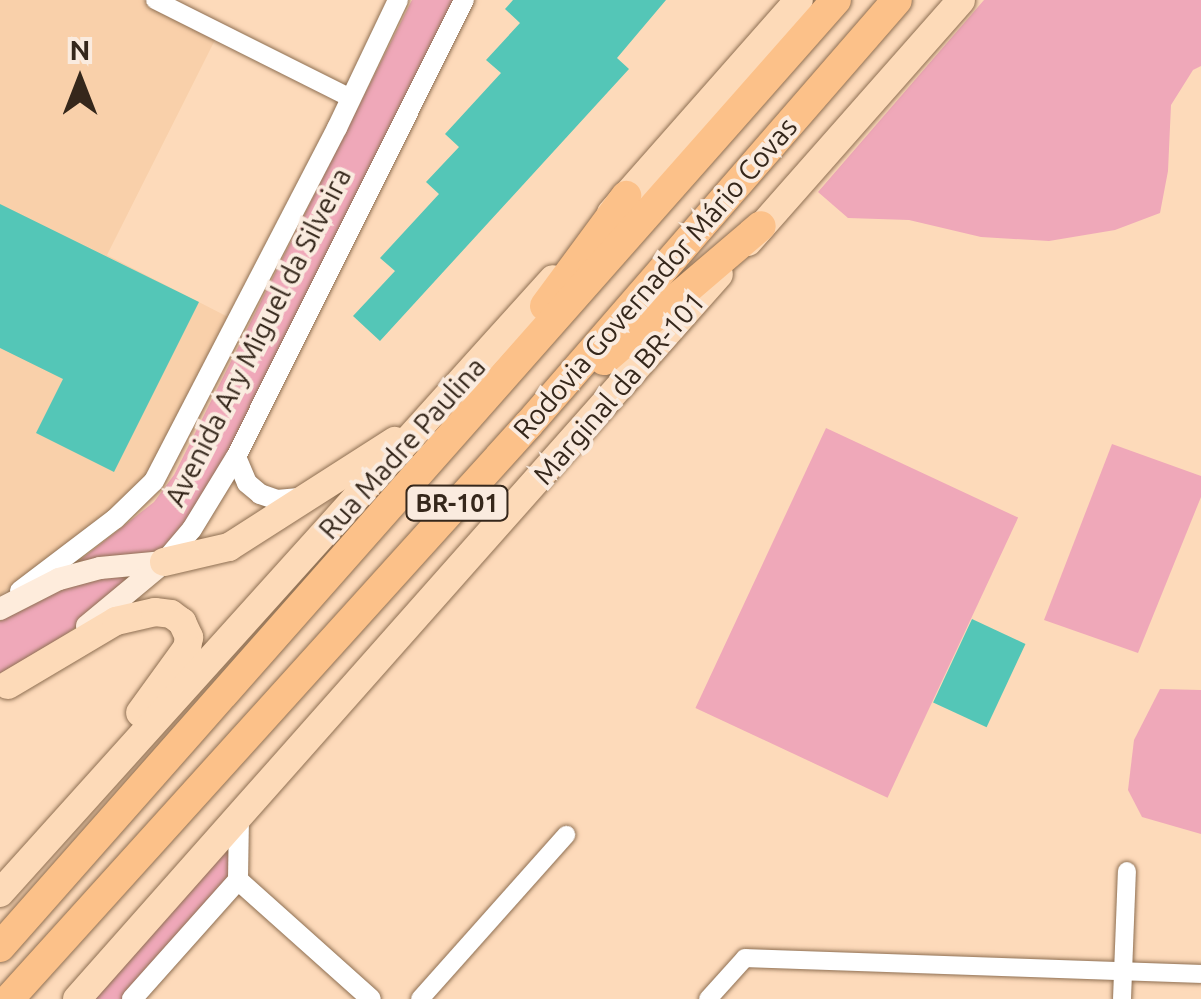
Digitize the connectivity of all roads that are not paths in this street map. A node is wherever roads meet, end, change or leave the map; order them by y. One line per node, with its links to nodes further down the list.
1 (155, 0): 8 (street)
2 (398, 0): 8 (street, Avenida Ary Miguel da Silveira)
3 (464, 0): 14 (street, Avenida Ary Miguel da Silveira)
4 (799, 0): 9 (main road, Rua Madre Paulina)
5 (836, 0): 12 (highway, Rodovia Governador Mário Covas / BR-101)
6 (897, 0): 13 (highway, Rodovia Governador Mário Covas / BR-101)
7 (961, 0): 10 (main road, Marginal da BR-101)
8 (351, 98): 17 (street, Avenida Ary Miguel da Silveira)
9 (626, 196): 11 (main road, Rua Madre Paulina); 12 (highway)
10 (761, 226): 13 (highway); 20 (main road, Marginal da BR-101)
11 (431, 417): 15 (main road); 19 (main road, Rua Madre Paulina)
12 (468, 421): 25 (highway, Rodovia Governador Mário Covas / BR-101)
13 (529, 424): 28 (highway, Rodovia Governador Mário Covas / BR-101)
14 (236, 457): 15 (street); 16 (street, Avenida Ary Miguel da Silveira)
15 (314, 496): 16 (main road)
16 (164, 562): 17 (main road); 18 (main road, Avenida Ary Miguel da Silveira)
17 (0, 608)
18 (4, 688): 19 (main road)
19 (80, 804): 24 (main road, Rua Madre Paulina)
20 (238, 818): 23 (street); 29 (main road, Marginal da BR-101)
21 (566, 836): 32 (street)
22 (1127, 871): 26 (street)
23 (238, 880): 30 (street); 31 (street)
24 (0, 892)
25 (0, 947)
26 (1124, 971): 27 (street); 33 (street); 34 (street)
27 (1201, 974)
28 (9, 999)
29 (77, 999)
30 (132, 999)
31 (371, 999)
32 (420, 999)
33 (708, 999)
34 (1122, 999)

